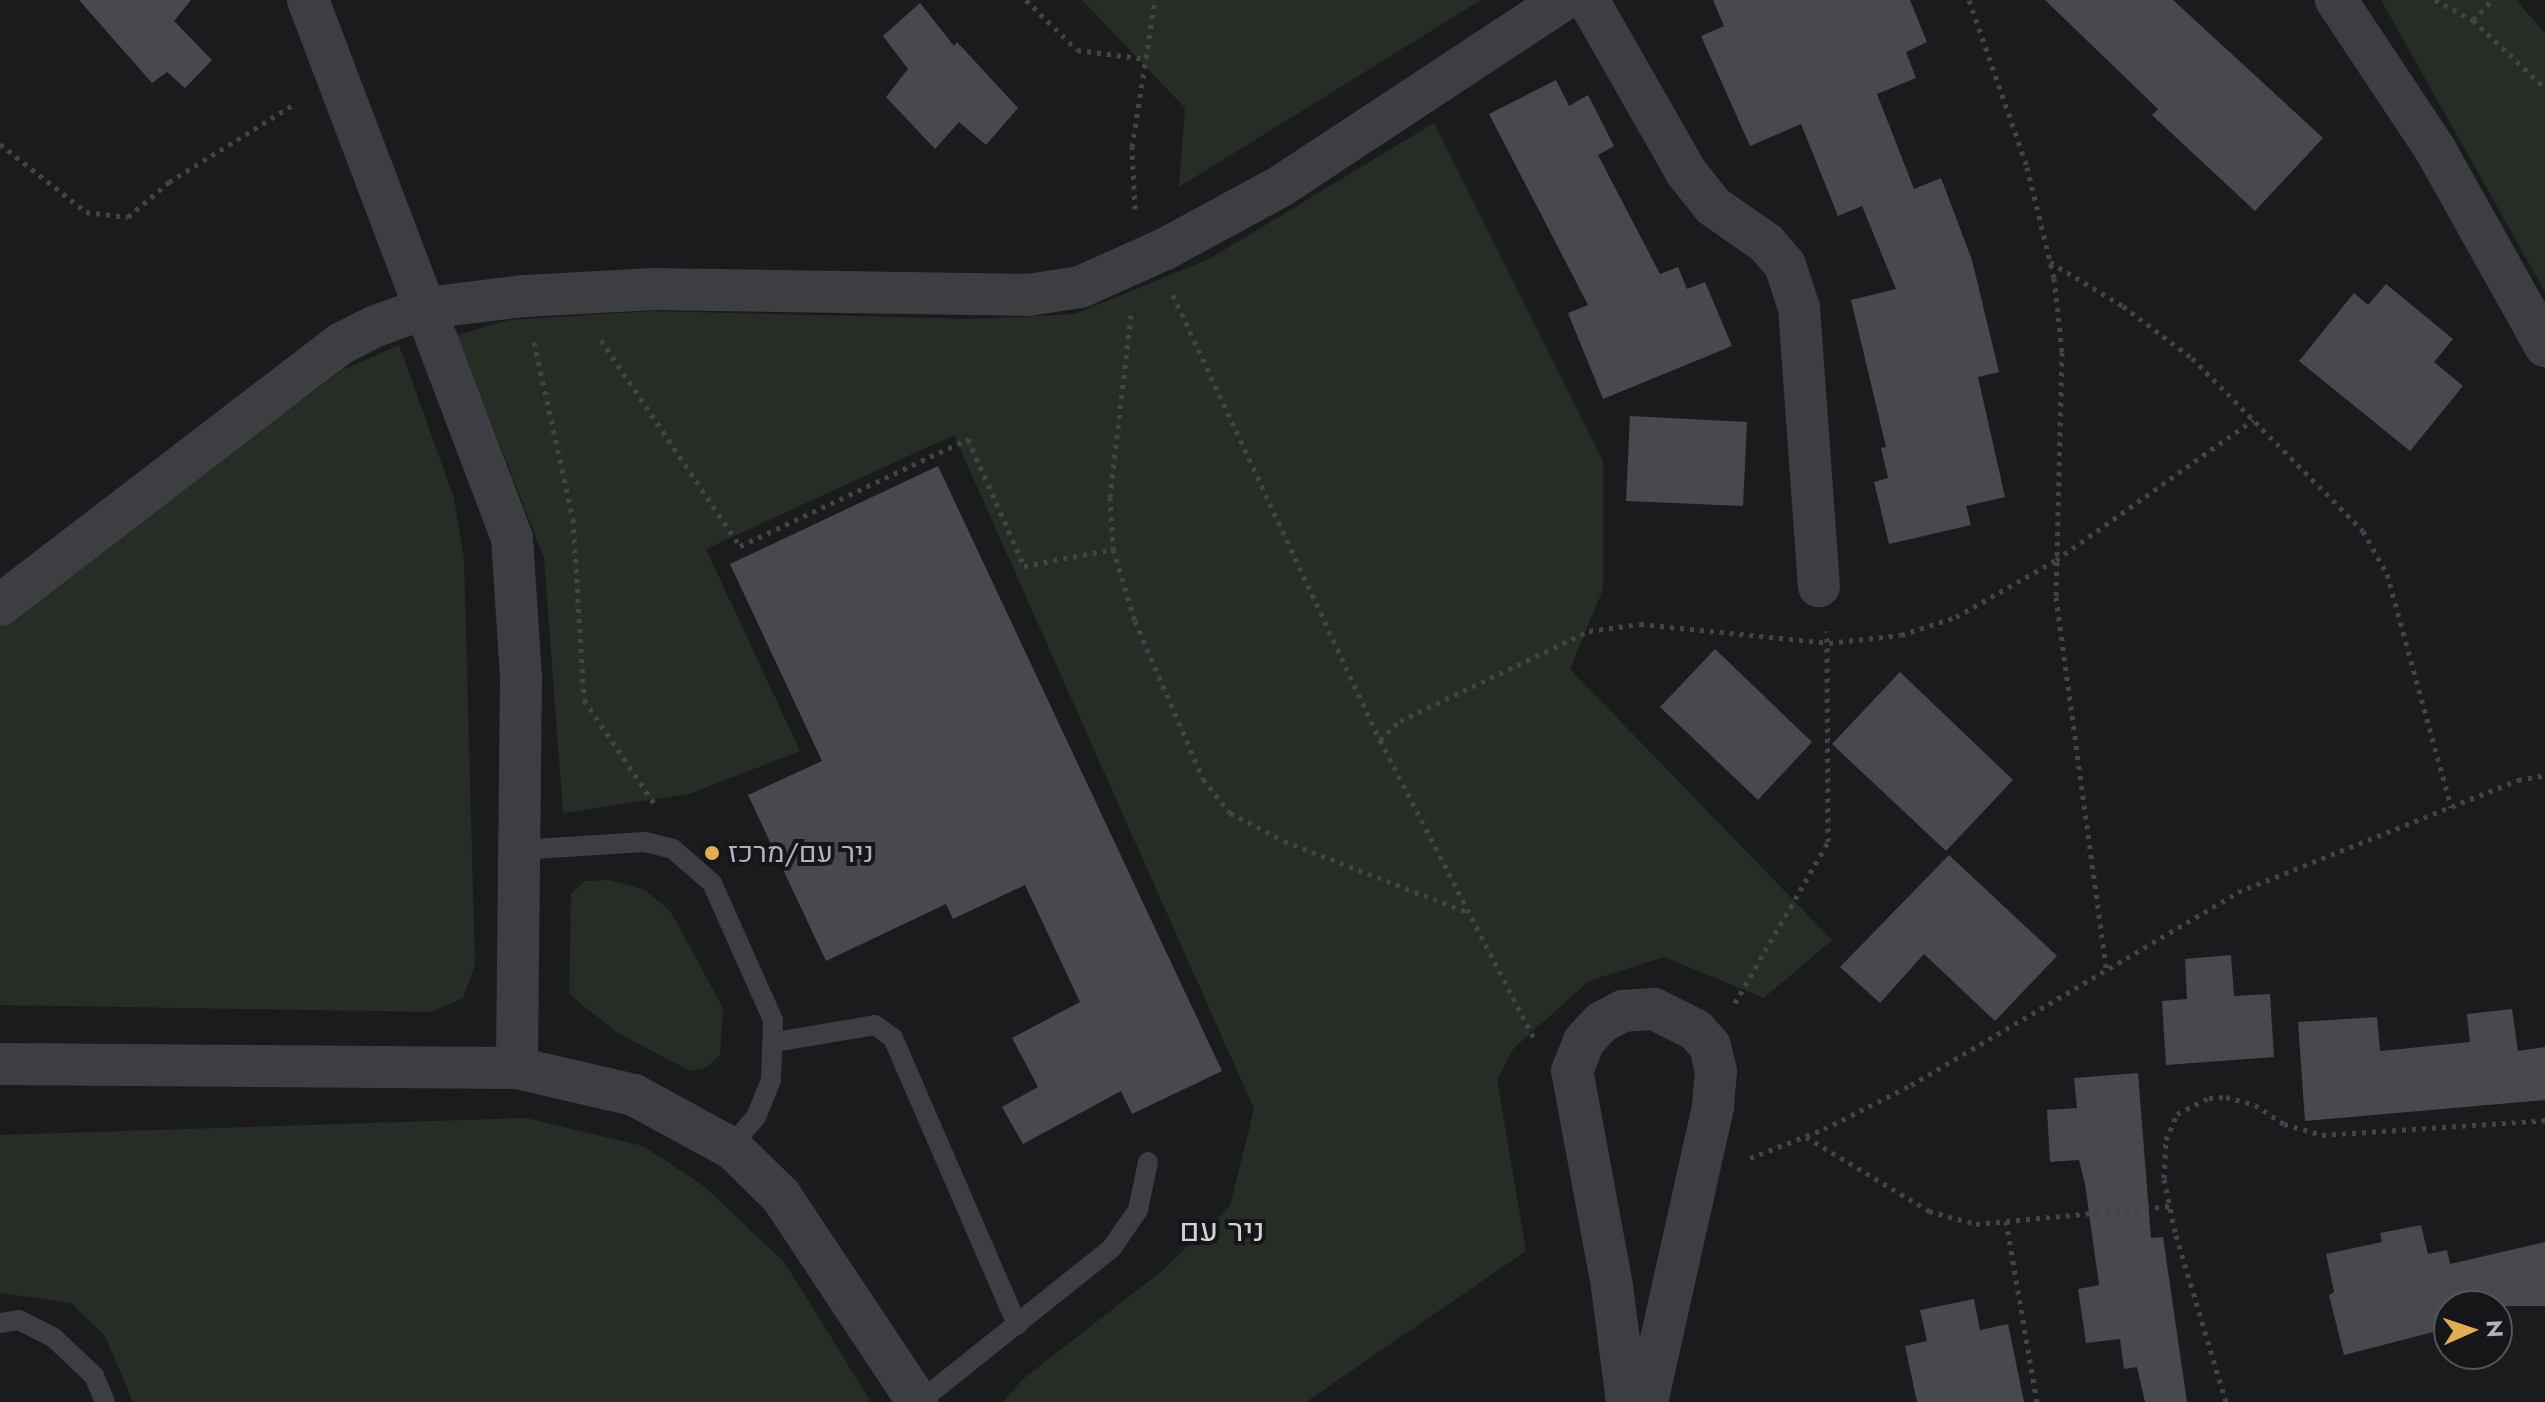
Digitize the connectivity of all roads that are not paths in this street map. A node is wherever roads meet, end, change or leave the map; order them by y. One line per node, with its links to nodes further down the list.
1 (308, 0): 5 (street)
2 (1563, 0): 5 (street)
3 (1588, 0): 7 (street)
4 (2336, 0): 6 (street)
5 (426, 308): 8 (street); 9 (street)
6 (2545, 346)
7 (1819, 586)
8 (0, 605)
9 (519, 850): 10 (lane); 12 (street)
10 (775, 1042): 13 (lane); 16 (lane)
11 (0, 1064): 12 (street)
12 (517, 1068): 13 (street)
13 (730, 1147): 18 (street)
14 (1148, 1162): 16 (lane)
15 (0, 1323): 17 (lane)
16 (1017, 1325): 18 (lane)
17 (105, 1402)
18 (919, 1402)
19 (1627, 1402): 20 (street)
20 (1647, 1402)

